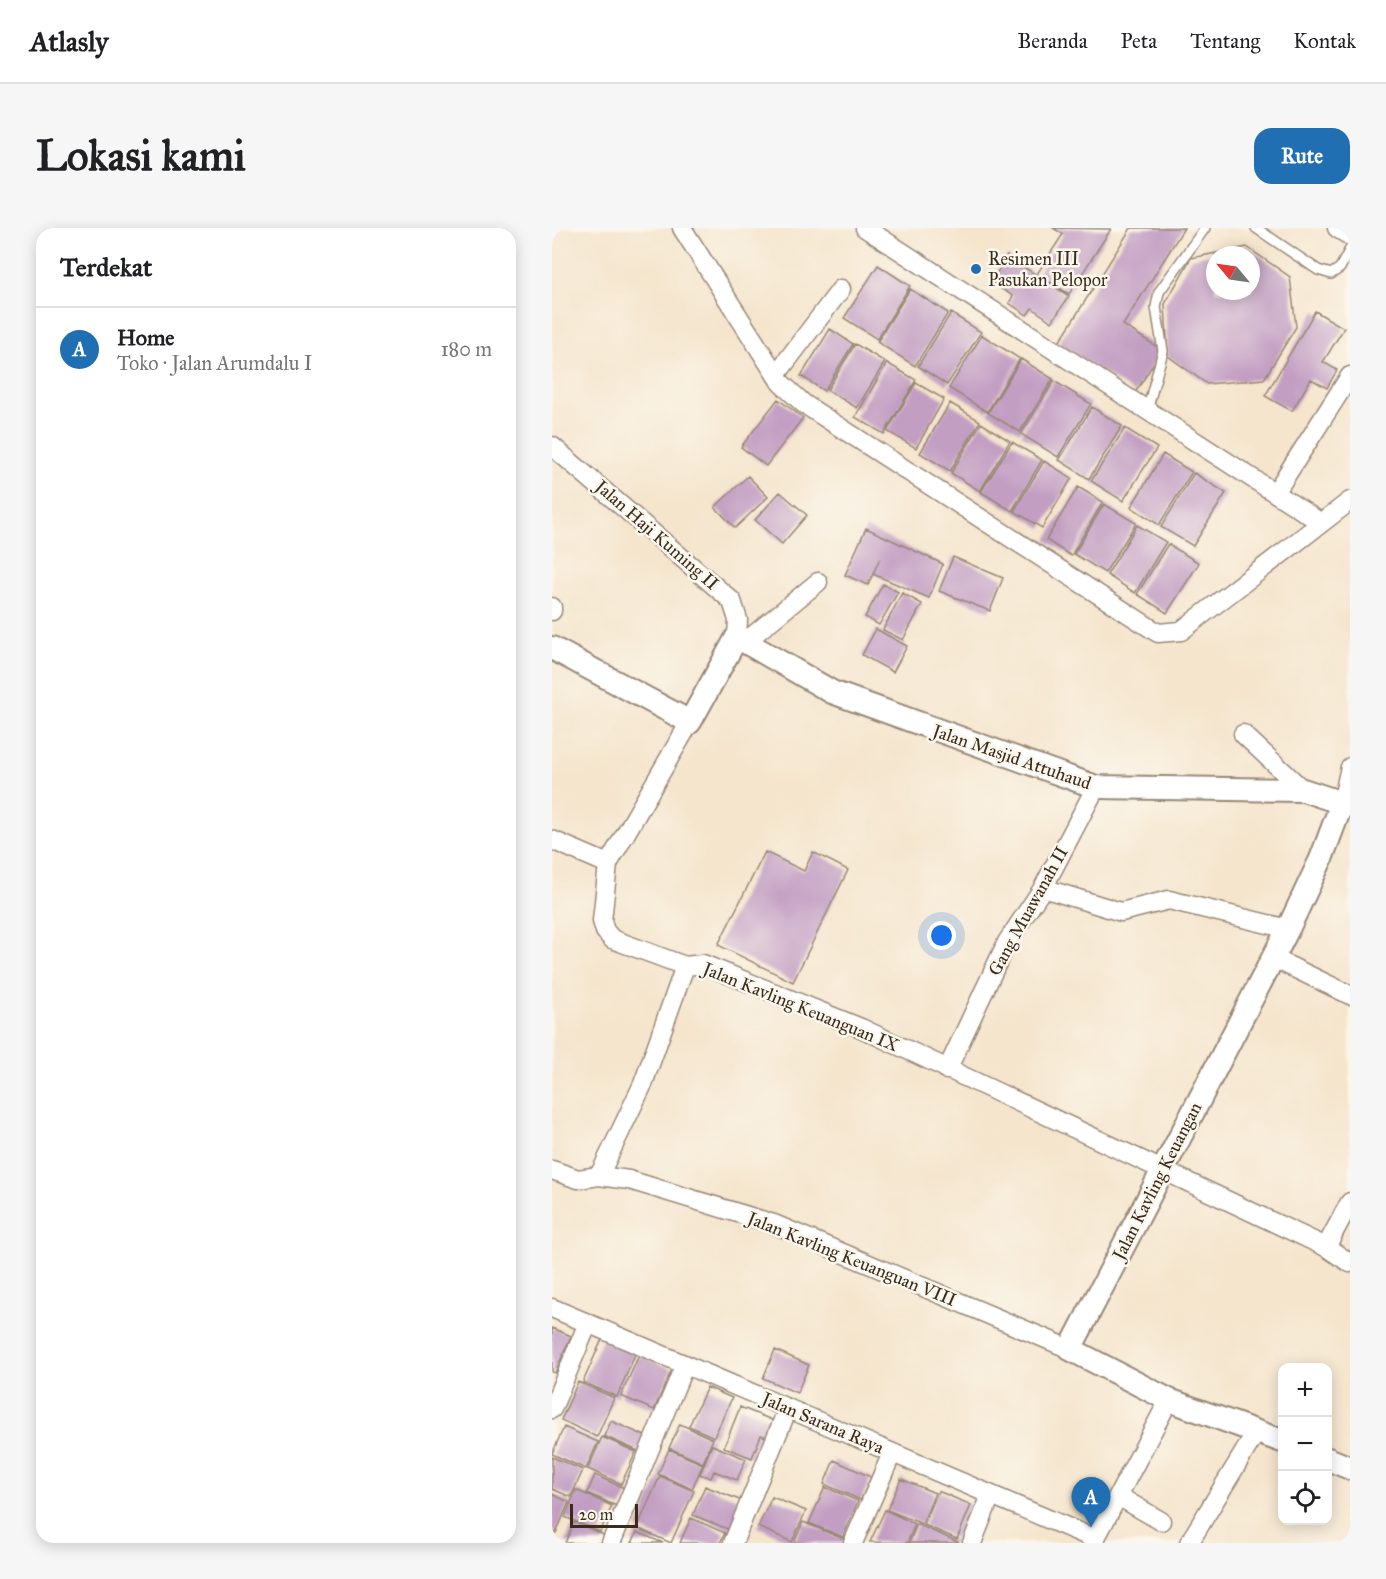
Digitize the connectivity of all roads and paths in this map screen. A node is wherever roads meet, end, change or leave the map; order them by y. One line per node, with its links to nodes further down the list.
1 (682, 228): 9 (street)
2 (1205, 228): 11 (lane)
3 (1256, 228): 7 (lane)
4 (1337, 228): 6 (street)
5 (870, 229): 11 (street)
6 (1350, 237)
7 (1350, 249)
8 (842, 289): 9 (street)
9 (776, 375): 15 (street)
10 (1350, 376): 13 (street)
11 (1146, 411): 13 (street)
12 (552, 446): 17 (street, Jalan Haji Kuming II)
13 (1275, 493): 15 (street)
14 (1350, 501): 15 (street)
15 (1320, 522)
16 (818, 582): 17 (street)
17 (741, 639): 19 (street, Jalan Kavling Keuanguan IX); 22 (street, Jalan Masjid Attuhaud)
18 (552, 648): 19 (street)
19 (690, 722): 26 (street, Jalan Kavling Keuanguan IX)
20 (1243, 734): 23 (street)
21 (1350, 767): 24 (street)
22 (1096, 787): 23 (street, Jalan Masjid Attuhaud); 27 (street, Gang Muawanah II)
23 (1303, 790): 24 (street, Jalan Masjid Attuhaud)
24 (1346, 805): 28 (street, Jalan Kavling Keuangan)
25 (552, 840): 26 (street)
26 (608, 864): 30 (street, Jalan Kavling Keuanguan IX)
27 (1042, 888): 28 (street); 32 (street, Gang Muawanah II)
28 (1288, 929): 29 (street, Jalan Kavling Keuangan)
29 (1273, 958): 31 (street); 34 (street, Jalan Kavling Keuangan)
30 (685, 966): 32 (street, Jalan Kavling Keuanguan IX); 35 (street)
31 (1350, 995)
32 (947, 1070): 34 (street, Jalan Kavling Keuanguan IX)
33 (552, 1170): 35 (street, Jalan Kavling Keuanguan VIII)
34 (1163, 1171): 37 (street); 41 (street, Jalan Kavling Keuangan)
35 (599, 1176): 41 (street, Jalan Kavling Keuanguan VIII)
36 (1350, 1203): 37 (street)
37 (1326, 1247): 38 (street)
38 (1350, 1263)
39 (552, 1308): 40 (street, Jalan Sarana Raya)
40 (588, 1323): 42 (street, Jalan Sarana Raya); 45 (street)
41 (1070, 1349): 43 (street)
42 (685, 1364): 44 (street, Jalan Sarana Raya); 55 (street)
43 (1169, 1400): 46 (street); 52 (street)
44 (788, 1408): 48 (street, Jalan Sarana Raya); 56 (street)
45 (552, 1409)
46 (1257, 1431): 47 (street); 59 (street)
47 (1278, 1439)
48 (892, 1453): 51 (street, Jalan Sarana Raya); 57 (street)
49 (1332, 1461): 50 (street)
50 (1350, 1468)
51 (991, 1495): 54 (street, Jalan Sarana Raya); 58 (street)
52 (1118, 1496): 53 (street); 54 (street)
53 (1161, 1521)
54 (1094, 1541)
55 (611, 1543)
56 (734, 1543)
57 (853, 1543)
58 (972, 1543)
59 (1189, 1543)

